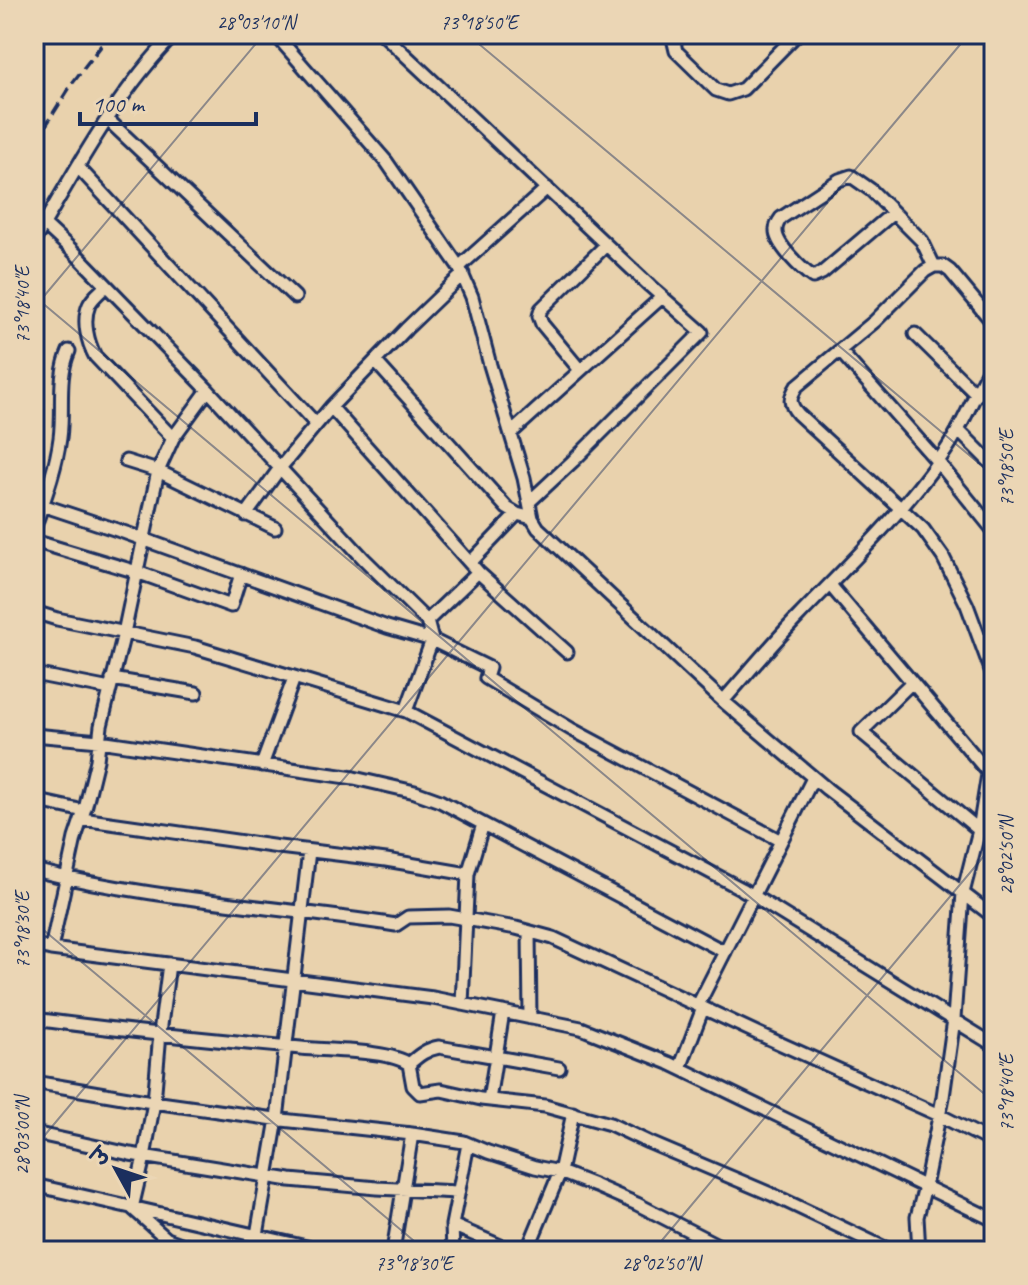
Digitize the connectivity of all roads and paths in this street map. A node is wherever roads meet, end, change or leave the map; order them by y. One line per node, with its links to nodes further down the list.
1 (175, 34): 6 (street)
2 (275, 34): 14 (street)
3 (383, 34): 8 (street)
4 (672, 34): 5 (street)
5 (797, 34)
6 (107, 119): 7 (street); 16 (street)
7 (78, 167): 10 (street); 28 (street)
8 (547, 188): 12 (street); 14 (street)
9 (893, 213): 9 (street); 13 (street)
10 (44, 224): 11 (street); 15 (street)
11 (34, 241)
12 (606, 245): 17 (street); 24 (street)
13 (934, 266): 18 (street); 21 (street)
14 (461, 270): 22 (street); 30 (street)
15 (106, 286): 25 (street); 31 (street)
16 (295, 297)
17 (662, 297): 24 (street); 37 (street)
18 (994, 324)
19 (915, 334): 26 (street)
20 (69, 351): 38 (street)
21 (840, 351): 33 (street); 39 (street)
22 (375, 361): 27 (street); 40 (street)
23 (994, 361): 26 (street)
24 (580, 370): 30 (street)
25 (208, 390): 31 (street); 35 (street)
26 (977, 395): 29 (street)
27 (331, 407): 28 (street); 48 (street)
28 (316, 424): 35 (street)
29 (958, 430): 33 (street); 34 (street)
30 (511, 433): 37 (street)
31 (173, 438): 36 (street)
32 (126, 461): 36 (street)
33 (938, 462): 39 (street); 45 (street)
34 (994, 466)
35 (280, 468): 41 (street); 53 (street)
36 (158, 471): 41 (street); 46 (street)
37 (529, 502): 42 (street)
38 (42, 505): 44 (street); 46 (street)
39 (901, 509): 51 (street); 59 (street)
40 (517, 514): 42 (street); 48 (street)
41 (246, 515): 43 (street)
42 (532, 518): 63 (street)
43 (275, 528)
44 (34, 529)
45 (994, 531)
46 (143, 539): 49 (street); 50 (street)
47 (34, 541): 49 (street)
48 (474, 567): 53 (street); 56 (street)
49 (137, 572): 50 (street); 54 (street)
50 (241, 574): 55 (street)
51 (830, 585): 60 (street); 63 (street)
52 (34, 612): 54 (street)
53 (427, 621): 55 (street)
54 (124, 633): 58 (street); 61 (street)
55 (432, 640): 64 (street); 77 (street)
56 (567, 652)
57 (34, 674): 61 (street)
58 (294, 678): 64 (street); 68 (street)
59 (994, 678)
60 (912, 682): 69 (street); 76 (street)
61 (111, 684): 62 (street); 67 (street)
62 (196, 693)
63 (723, 701): 70 (street)
64 (406, 711): 83 (street)
65 (34, 735): 67 (street)
66 (994, 737): 69 (street)
67 (99, 741): 68 (street); 74 (street)
68 (262, 765): 75 (street)
69 (988, 772): 71 (street)
70 (813, 778): 77 (street); 82 (street)
71 (985, 793): 73 (street); 76 (street)
72 (34, 800): 74 (street)
73 (994, 802)
74 (83, 815): 78 (street); 81 (street)
75 (483, 824): 80 (street); 90 (street)
76 (979, 830): 82 (street)
77 (781, 841): 83 (street)
78 (309, 851): 80 (street); 84 (street)
79 (34, 870): 81 (street)
80 (468, 874): 86 (street)
81 (67, 878): 84 (street); 89 (street)
82 (963, 893): 85 (street); 98 (street)
83 (753, 895): 90 (street); 98 (street)
84 (303, 912): 86 (street); 92 (street)
85 (994, 917)
86 (466, 919): 87 (street); 93 (street)
87 (529, 932): 94 (street); 96 (street)
88 (34, 945): 89 (street)
89 (51, 949): 91 (street)
90 (725, 952): 94 (street)
91 (169, 964): 92 (street); 99 (street)
92 (293, 980): 93 (street); 101 (street)
93 (462, 1004): 95 (street)
94 (700, 1006): 105 (street); 110 (street)
95 (503, 1012): 96 (street); 102 (street)
96 (530, 1018): 105 (street)
97 (34, 1019): 99 (street)
98 (954, 1019): 100 (street); 110 (street)
99 (160, 1033): 101 (street); 108 (street)
100 (994, 1045)
101 (285, 1047): 103 (street); 111 (street)
102 (495, 1058): 103 (street); 104 (street); 107 (street)
103 (409, 1064): 107 (street)
104 (559, 1068)
105 (680, 1068): 120 (street)
106 (34, 1082): 108 (street)
107 (489, 1100): 109 (street)
108 (154, 1102): 111 (street); 116 (street)
109 (573, 1113): 117 (street); 134 (street)
110 (939, 1115): 114 (street); 120 (street)
111 (277, 1119): 113 (street); 118 (street)
112 (34, 1133): 116 (street)
113 (412, 1134): 115 (street); 121 (street)
114 (994, 1143)
115 (468, 1144): 117 (street); 122 (street)
116 (144, 1157): 118 (street); 123 (street)
117 (560, 1172): 132 (street); 133 (street)
118 (268, 1176): 121 (street); 126 (street)
119 (34, 1185): 123 (street)
120 (925, 1186): 124 (street); 135 (street)
121 (404, 1189): 122 (street); 129 (street)
122 (457, 1192): 125 (street)
123 (132, 1208): 126 (street); 127 (street)
124 (994, 1220)
125 (452, 1225): 130 (street); 131 (street)
126 (257, 1235): 128 (street)
127 (200, 1251)
128 (324, 1251)
129 (393, 1251)
130 (453, 1251)
131 (512, 1251)
132 (527, 1251)
133 (729, 1251)
134 (891, 1251)
135 (919, 1251)

